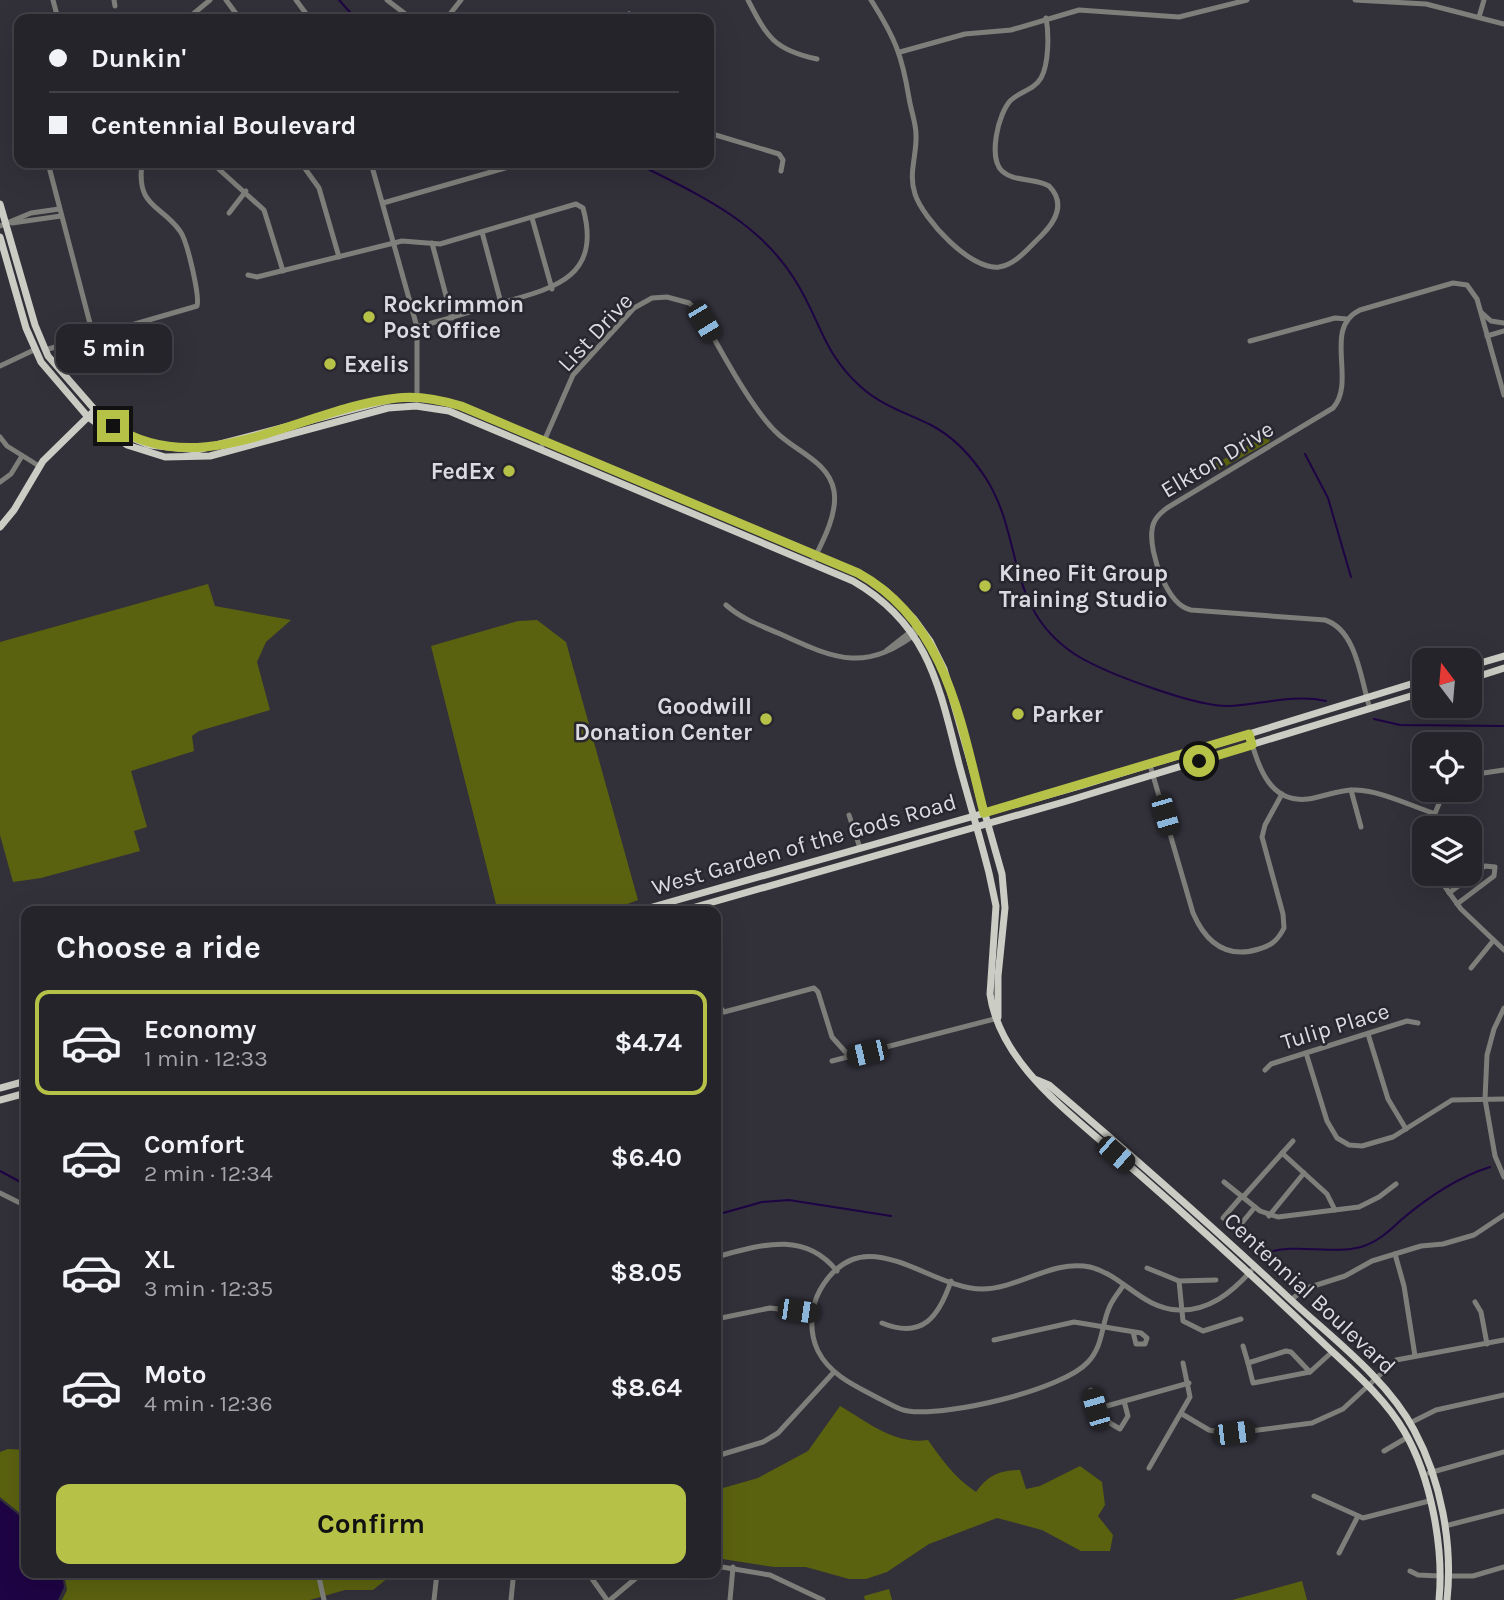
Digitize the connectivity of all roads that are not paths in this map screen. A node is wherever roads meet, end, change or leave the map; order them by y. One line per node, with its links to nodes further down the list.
1 (210, 0): 9 (street)
2 (387, 0): 10 (street)
3 (461, 0): 11 (street)
4 (748, 0): 16 (street)
5 (871, 0): 15 (street)
6 (1247, 0): 13 (street)
7 (1354, 0): 12 (street)
8 (1484, 0): 12 (street)
9 (193, 14)
10 (405, 14)
11 (450, 14)
12 (1479, 17): 14 (street)
13 (1046, 18): 15 (street); 15 (street)
14 (1504, 24)
15 (900, 52)
16 (817, 59)
17 (714, 134): 24 (street)
18 (49, 168): 28 (street)
19 (142, 168): 48 (street)
20 (218, 168): 25 (street)
21 (305, 168): 37 (street)
22 (373, 168): 26 (street)
23 (495, 168): 26 (street)
24 (781, 171)
25 (246, 191): 29 (street); 38 (street)
26 (383, 202): 35 (street)
27 (0, 204): 32 (main road, Centennial Boulevard)
28 (59, 209): 30 (street); 32 (street)
29 (229, 212)
30 (61, 216): 32 (street); 48 (street)
31 (532, 218): 33 (street); 40 (street); 40 (street)
32 (3, 225): 52 (main road, Centennial Boulevard)
33 (482, 232): 36 (street); 41 (street)
34 (0, 237): 51 (main road, Centennial Boulevard)
35 (394, 243): 36 (street); 37 (street); 46 (street)
36 (432, 243): 43 (street)
37 (339, 257): 38 (street)
38 (284, 271): 39 (street)
39 (248, 275)
40 (552, 289): 41 (street)
41 (501, 303): 43 (street)
42 (1480, 310): 44 (street); 45 (street); 49 (street)
43 (452, 318): 46 (street)
44 (1347, 319): 50 (street); 75 (street, Elkton Drive)
45 (1504, 323)
46 (417, 327): 55 (street)
47 (1504, 331): 49 (street)
48 (93, 335): 52 (street)
49 (1487, 337): 54 (street)
50 (1250, 341)
51 (34, 350): 53 (street); 57 (main road, Centennial Boulevard)
52 (45, 350): 56 (main road, Centennial Boulevard)
53 (0, 366)
54 (1504, 395)
55 (417, 402): 56 (main road, Centennial Boulevard); 57 (main road, Centennial Boulevard); 59 (main road, Centennial Boulevard)
56 (95, 410): 57 (main road)
57 (88, 417): 61 (main road)
58 (0, 437): 60 (street)
59 (543, 444): 63 (main road, Centennial Boulevard); 64 (main road, Centennial Boulevard); 66 (street, List Drive)
60 (22, 456): 61 (street); 62 (street)
61 (39, 466): 65 (main road)
62 (0, 482)
63 (653, 497): 64 (main road); 66 (main road, Centennial Boulevard)
64 (718, 514): 66 (main road, Centennial Boulevard)
65 (0, 527)
66 (814, 559): 68 (main road, Centennial Boulevard)
67 (726, 605): 68 (street)
68 (917, 630): 86 (main road, Centennial Boulevard); 89 (main road, Centennial Boulevard)
69 (1504, 656): 70 (main road)
70 (1482, 662)
71 (1504, 668): 72 (main road)
72 (1482, 674)
73 (1412, 684): 75 (main road, West Garden of the Gods Road)
74 (1412, 696): 76 (main road, West Garden of the Gods Road)
75 (1366, 698): 76 (street, Elkton Drive); 77 (main road, West Garden of the Gods Road)
76 (1370, 709): 78 (main road, West Garden of the Gods Road)
77 (1249, 734): 78 (street); 79 (main road, West Garden of the Gods Road)
78 (1252, 745): 82 (main road, West Garden of the Gods Road); 84 (street)
79 (1150, 765): 82 (street); 86 (main road, West Garden of the Gods Road)
80 (1504, 770): 81 (street)
81 (1482, 773)
82 (1153, 775): 84 (street); 91 (main road, West Garden of the Gods Road)
83 (1351, 790): 84 (street); 87 (street); 93 (street)
84 (1282, 794)
85 (1438, 802): 87 (street)
86 (984, 813): 89 (main road, West Garden of the Gods Road); 91 (main road, Centennial Boulevard)
87 (1433, 813): 90 (street)
88 (849, 815): 94 (street)
89 (974, 816): 92 (main road, Centennial Boulevard); 94 (main road, West Garden of the Gods Road)
90 (1432, 816)
91 (987, 824): 92 (main road, West Garden of the Gods Road); 106 (main road, Centennial Boulevard)
92 (977, 827): 100 (main road, West Garden of the Gods Road); 106 (main road, Centennial Boulevard)
93 (1361, 827)
94 (860, 848): 95 (main road, West Garden of the Gods Road)
95 (781, 871): 99 (main road, West Garden of the Gods Road); 100 (main road)
96 (1444, 886): 97 (street)
97 (1449, 893): 98 (street); 98 (street)
98 (1457, 904): 101 (street)
99 (656, 906)
100 (694, 906)
101 (1493, 941): 102 (street); 103 (street)
102 (1504, 950)
103 (1471, 968)
104 (721, 1008): 110 (street)
105 (1504, 1008): 117 (street)
106 (998, 1018): 110 (street); 113 (main road, Centennial Boulevard)
107 (1418, 1023): 108 (street, Tulip Place)
108 (1368, 1034): 109 (street, Tulip Place); 120 (street)
109 (1306, 1053): 112 (street, Tulip Place); 120 (street)
110 (850, 1057): 111 (street)
111 (832, 1060)
112 (1265, 1070)
113 (1037, 1080): 138 (main road, Centennial Boulevard); 141 (main road, Centennial Boulevard)
114 (21, 1082): 115 (main road)
115 (0, 1088)
116 (21, 1094): 119 (main road)
117 (1485, 1099): 118 (street); 120 (street); 124 (street)
118 (1504, 1099)
119 (0, 1100)
120 (1406, 1129)
121 (1293, 1141): 122 (street)
122 (1282, 1153): 123 (street); 128 (street)
123 (1304, 1173): 131 (street); 133 (street)
124 (1504, 1177)
125 (1224, 1182): 128 (street)
126 (1396, 1184): 131 (street)
127 (0, 1193): 129 (street)
128 (1242, 1197): 130 (street); 134 (street)
129 (21, 1204)
130 (1255, 1207): 133 (street); 135 (street)
131 (1335, 1210): 133 (street)
132 (1504, 1215): 136 (street)
133 (1269, 1216)
134 (1223, 1218)
135 (1236, 1230)
136 (1395, 1254): 146 (street); 160 (street)
137 (721, 1256): 140 (street)
138 (1254, 1265): 141 (street); 146 (main road, Centennial Boulevard)
139 (1147, 1268): 144 (street)
140 (837, 1271): 143 (street); 149 (street)
141 (1249, 1273): 148 (street); 159 (main road, Centennial Boulevard)
142 (1216, 1280): 144 (street)
143 (951, 1281): 145 (street); 152 (street)
144 (1179, 1281): 148 (street)
145 (1123, 1286): 148 (street); 153 (street)
146 (1291, 1300): 165 (main road, Centennial Boulevard)
147 (1475, 1302): 157 (street)
148 (1180, 1310): 151 (street)
149 (813, 1313): 150 (street); 163 (street)
150 (721, 1318)
151 (1241, 1319)
152 (882, 1323)
153 (1105, 1325): 154 (street); 155 (street); 163 (street)
154 (1133, 1332)
155 (994, 1340)
156 (1504, 1340): 157 (street)
157 (1487, 1343): 160 (street)
158 (1243, 1346): 162 (street)
159 (1332, 1352): 164 (street); 167 (main road, Centennial Boulevard)
160 (1415, 1356): 165 (street)
161 (1183, 1363): 166 (street)
162 (1248, 1363): 164 (street); 164 (street)
163 (834, 1372): 177 (street)
164 (1310, 1372)
165 (1374, 1379): 167 (street); 173 (main road, Centennial Boulevard)
166 (1189, 1383): 170 (street); 172 (street)
167 (1368, 1386): 172 (street); 174 (main road, Centennial Boulevard)
168 (1091, 1390): 171 (street)
169 (1504, 1395): 173 (street)
170 (1124, 1401): 171 (street); 171 (street)
171 (1096, 1409)
172 (1182, 1414): 178 (street)
173 (1410, 1423): 179 (main road, Centennial Boulevard)
174 (1408, 1437): 175 (street); 180 (main road, Centennial Boulevard)
175 (1384, 1451)
176 (1504, 1452): 179 (street)
177 (721, 1455)
178 (1149, 1468)
179 (1430, 1473): 180 (street); 185 (main road, Centennial Boulevard)
180 (1422, 1475): 182 (main road, Centennial Boulevard)
181 (1314, 1496): 184 (street)
182 (1429, 1501): 184 (street); 191 (main road, Centennial Boulevard)
183 (1504, 1511): 185 (street)
184 (1357, 1518): 186 (street)
185 (1445, 1526): 192 (main road, Centennial Boulevard)
186 (1339, 1553)
187 (721, 1566): 188 (street)
188 (733, 1567): 202 (street); 203 (street)
189 (1504, 1567): 192 (street)
190 (1410, 1571): 191 (street)
191 (1440, 1576): 204 (main road, Centennial Boulevard)
192 (1449, 1576): 205 (main road, Centennial Boulevard)
193 (319, 1578): 198 (street)
194 (436, 1578): 199 (street)
195 (592, 1578): 201 (street)
196 (636, 1578): 201 (street)
197 (513, 1580): 200 (street)
198 (324, 1600)
199 (434, 1600)
200 (511, 1600)
201 (609, 1600)
202 (730, 1600)
203 (823, 1600)
204 (1438, 1600)
205 (1447, 1600)

